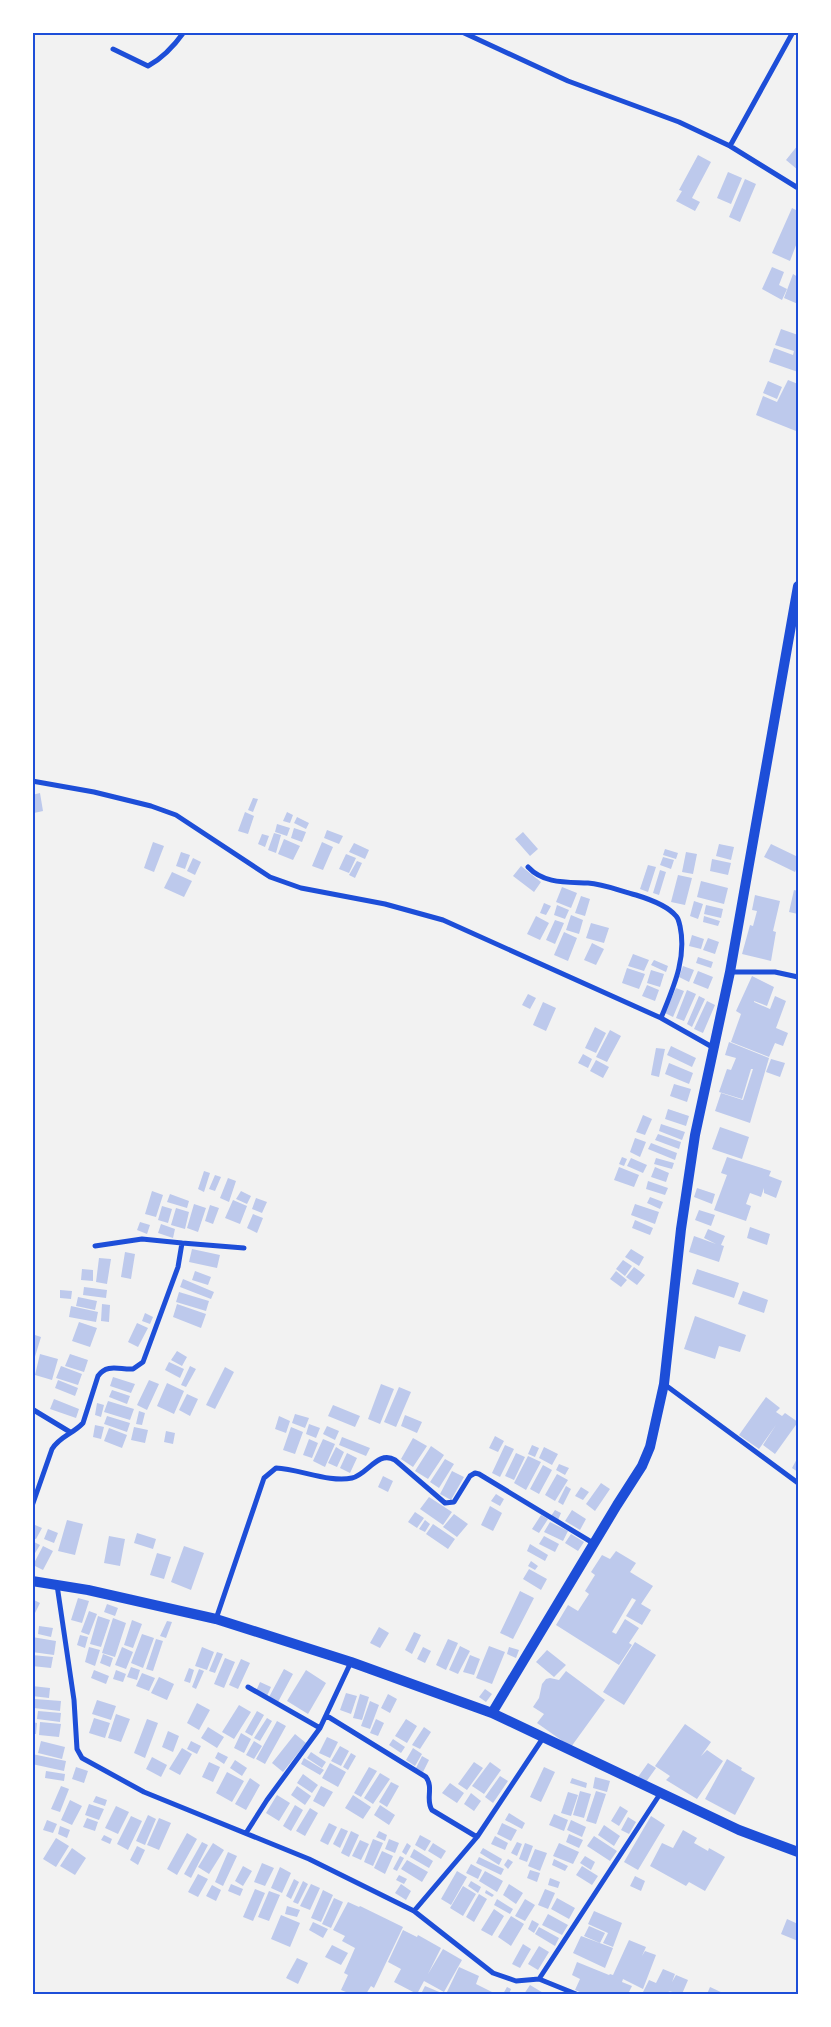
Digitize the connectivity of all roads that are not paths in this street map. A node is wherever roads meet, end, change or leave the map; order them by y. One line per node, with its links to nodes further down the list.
1 (184, 32): 4 (street)
2 (462, 32): 5 (street)
3 (793, 32): 5 (street)
4 (113, 49)
5 (730, 146): 6 (street)
6 (798, 188)
7 (798, 586): 10 (main road)
8 (32, 781): 12 (street)
9 (528, 867): 12 (street)
10 (730, 972): 11 (street); 13 (main road)
11 (798, 977)
12 (661, 1018): 13 (street)
13 (714, 1048): 17 (main road)
14 (182, 1243): 15 (street); 16 (street); 19 (street)
15 (95, 1246)
16 (244, 1248)
17 (664, 1384): 20 (street); 22 (main road)
18 (32, 1409): 19 (street)
19 (70, 1432): 21 (street)
20 (798, 1483)
21 (32, 1506)
22 (594, 1543): 25 (street); 28 (main road)
23 (32, 1581): 24 (main road)
24 (57, 1585): 25 (main road); 33 (street)
25 (216, 1619): 26 (main road)
26 (351, 1662): 28 (main road); 29 (street)
27 (248, 1687): 30 (street)
28 (492, 1713): 31 (main road)
29 (326, 1716): 30 (street); 34 (street)
30 (320, 1728): 33 (street)
31 (544, 1737): 32 (main road); 34 (street)
32 (660, 1794): 35 (main road); 37 (street)
33 (246, 1832): 36 (street)
34 (477, 1838): 36 (street)
35 (798, 1852)
36 (414, 1911): 37 (street)
37 (539, 1979): 38 (street)
38 (576, 1994)

